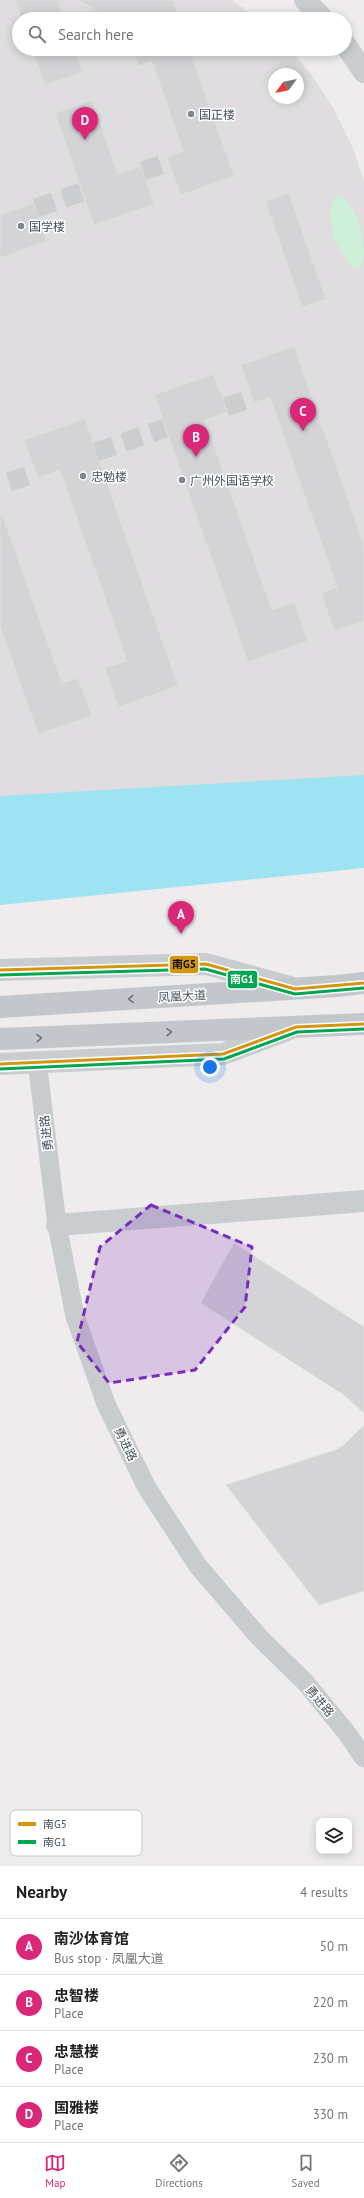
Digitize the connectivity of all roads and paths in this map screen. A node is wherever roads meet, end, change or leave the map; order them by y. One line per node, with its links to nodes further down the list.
1 (305, 0): 2 (main road)
2 (317, 12)
3 (352, 54): 4 (main road)
4 (364, 72)
5 (0, 970): 9 (main road)
6 (364, 972): 8 (main road)
7 (364, 983): 8 (main road, 凤凰大道)
8 (337, 986): 9 (main road, 凤凰大道)
9 (295, 989): 10 (main road, 凤凰大道, one-way to 10)
10 (0, 1007)
11 (364, 1024): 12 (main road)
12 (342, 1025): 13 (main road); 14 (main road)
13 (296, 1027): 15 (main road, one-way to 13); 16 (main road)
14 (364, 1031)
15 (0, 1039)
16 (37, 1061): 17 (main road); 19 (street, 勇进路)
17 (0, 1064)
18 (364, 1201): 19 (main road)
19 (57, 1225): 20 (street, 勇进路)
20 (364, 1758)

